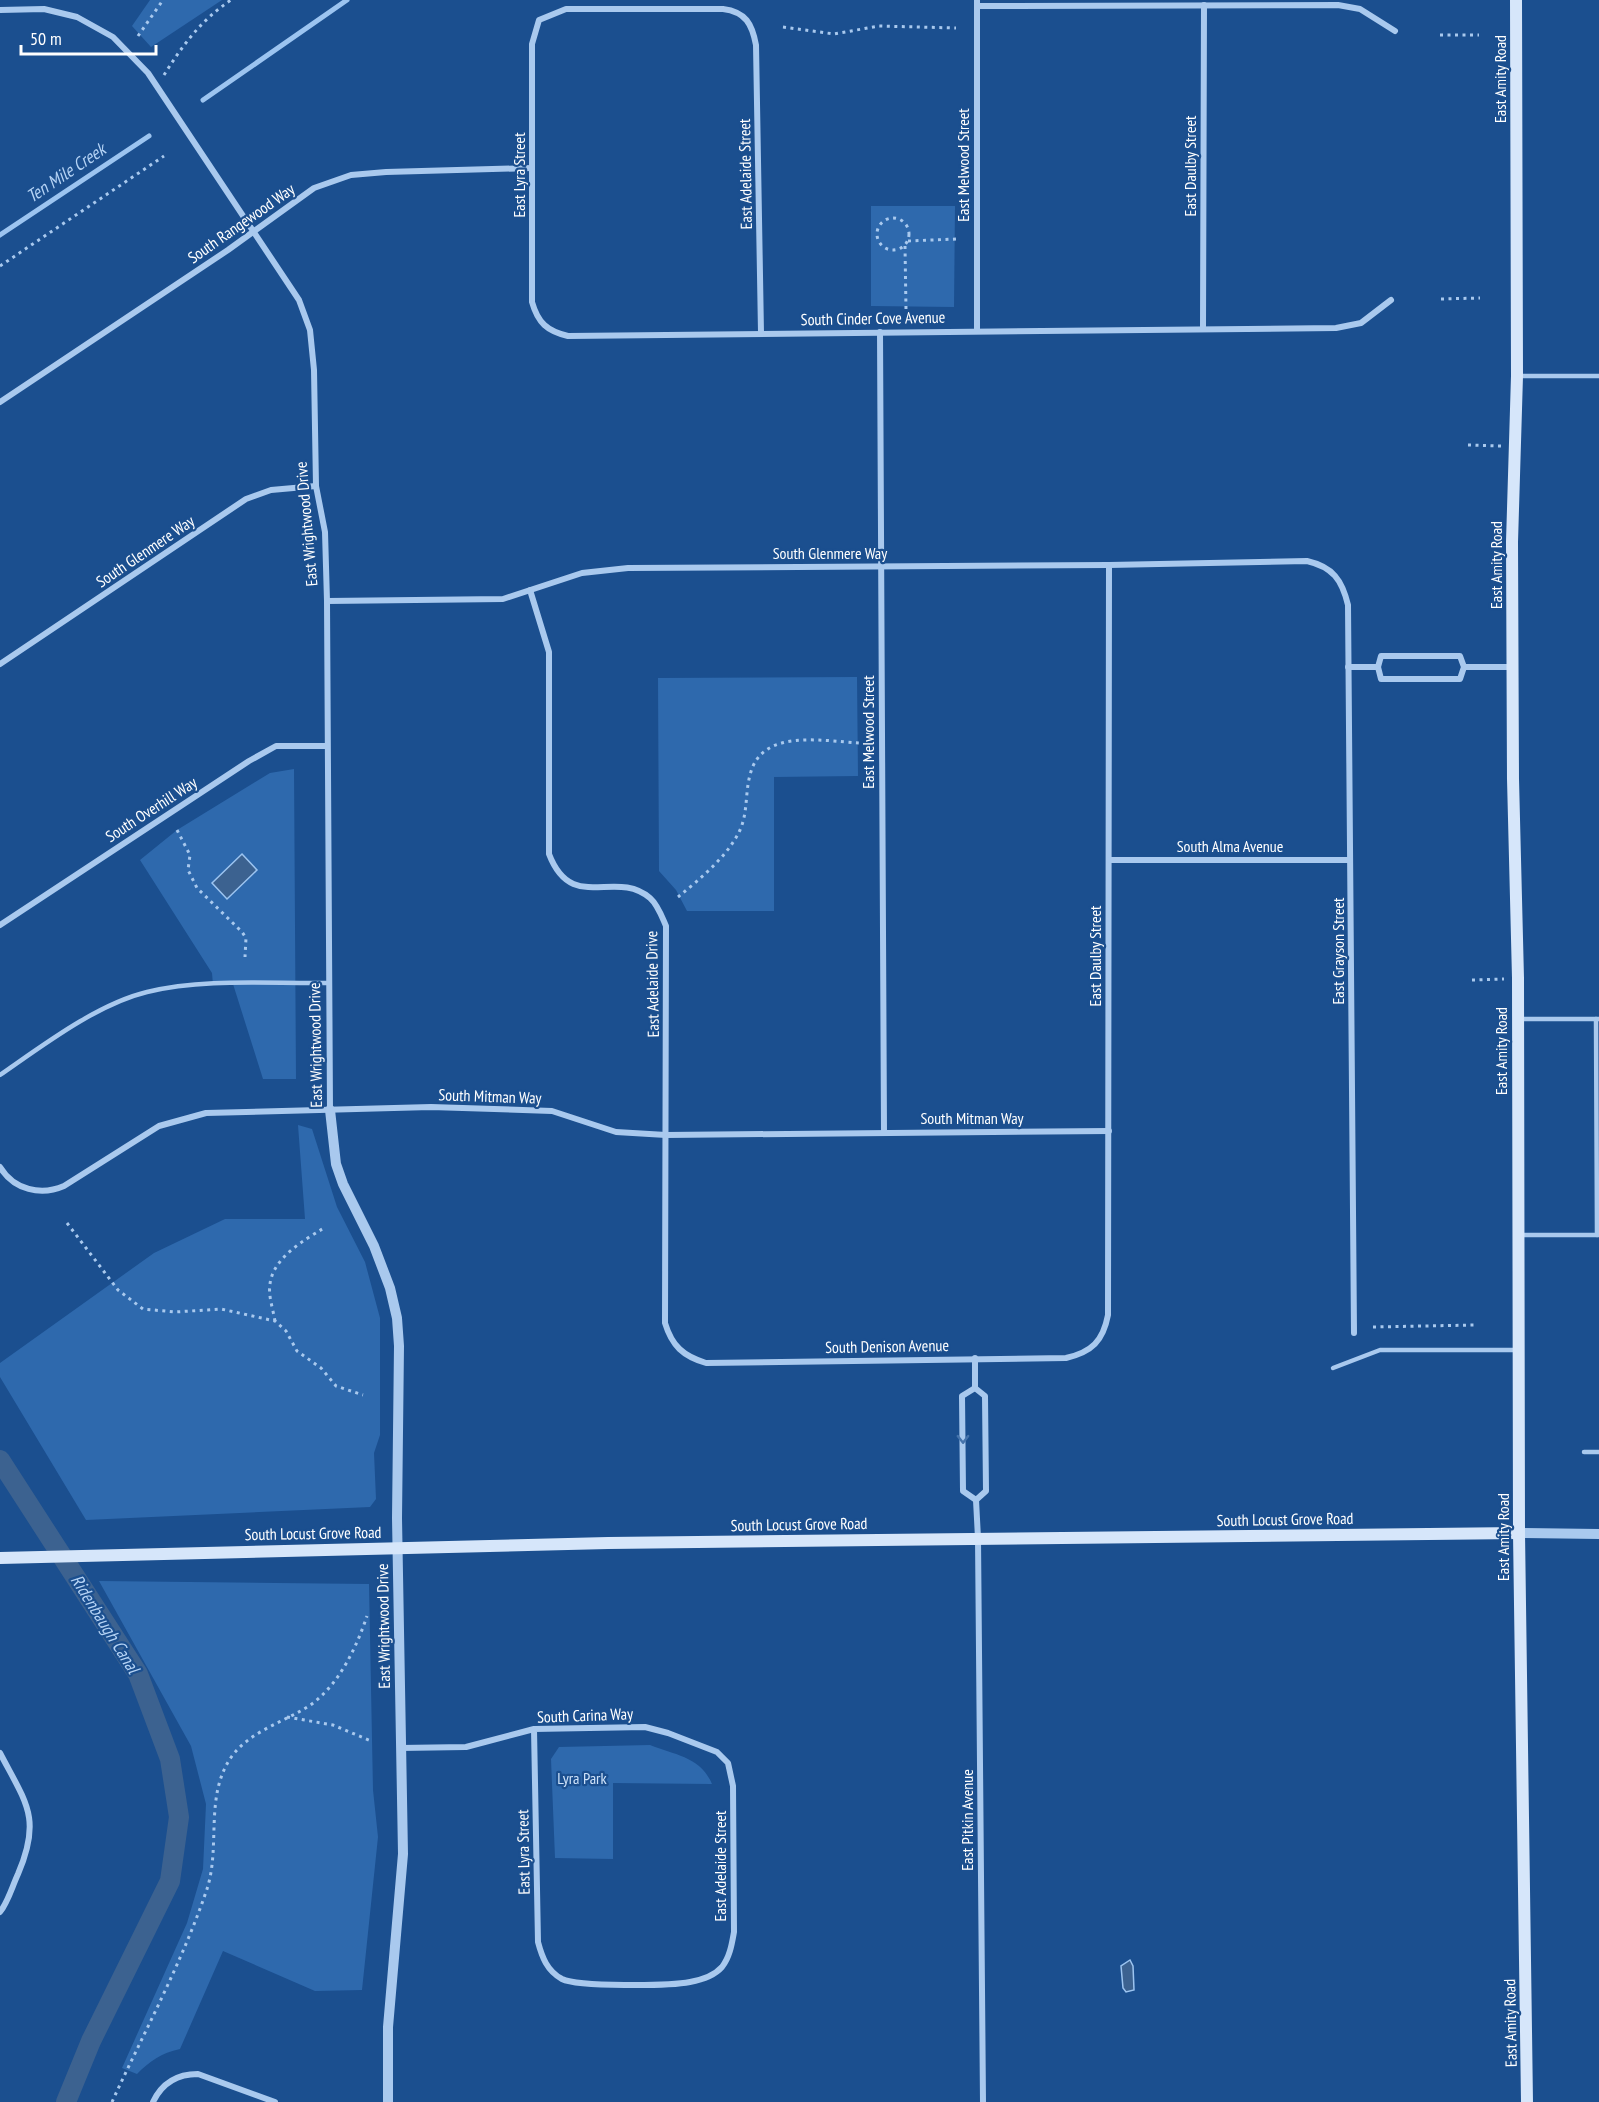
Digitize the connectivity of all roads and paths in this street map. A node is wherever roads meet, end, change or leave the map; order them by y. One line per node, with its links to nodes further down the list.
1 (162, 0): 13 (path)
2 (231, 0): 14 (path)
3 (1516, 0): 30 (main road, East Amity Road)
4 (977, 3): 5 (street); 27 (street, East Melwood Street)
5 (1204, 5): 10 (street); 26 (street, East Daulby Street)
6 (0, 10): 17 (street, East Wrightwood Drive)
7 (539, 20): 16 (street, East Lyra Street); 29 (street, East Adelaide Street)
8 (783, 27): 9 (path)
9 (956, 28)
10 (1395, 31)
11 (1440, 35): 12 (path)
12 (1479, 35)
13 (138, 36)
14 (164, 75)
15 (164, 156): 20 (path)
16 (532, 168): 17 (street, South Rangewood Way); 25 (street, East Lyra Street)
17 (253, 231): 32 (street, South Rangewood Way); 35 (street, East Wrightwood Drive)
18 (956, 239): 19 (path)
19 (906, 243): 19 (path); 24 (path)
20 (0, 266)
21 (1480, 298): 22 (path)
22 (1441, 299)
23 (1391, 300): 26 (street, South Cinder Cove Avenue)
24 (906, 310)
25 (544, 328): 29 (street, South Cinder Cove Avenue)
26 (1203, 328): 27 (street, South Cinder Cove Avenue)
27 (977, 330): 28 (street, South Cinder Cove Avenue)
28 (880, 332): 29 (street, South Cinder Cove Avenue); 37 (street, East Melwood Street)
29 (760, 333)
30 (1517, 376): 31 (lane); 34 (main road, East Amity Road)
31 (1599, 376)
32 (0, 402)
33 (1468, 446): 34 (path)
34 (1514, 446): 45 (main road, East Amity Road)
35 (316, 486): 40 (street, East Wrightwood Drive); 41 (street, South Glenmere Way)
36 (1109, 565): 37 (street, South Glenmere Way); 38 (street, South Glenmere Way); 49 (street, East Daulby Street)
37 (881, 566): 39 (street, South Glenmere Way); 62 (street, East Melwood Street)
38 (1334, 573): 42 (street, East Grayson Street)
39 (530, 590): 40 (street, South Glenmere Way); 63 (street, East Adelaide Drive)
40 (327, 601): 47 (street, East Wrightwood Drive)
41 (0, 664)
42 (1348, 667): 43 (street); 50 (street, East Grayson Street)
43 (1378, 667): 44 (street); 44 (street)
44 (1464, 667): 45 (street)
45 (1513, 667): 54 (main road, East Amity Road)
46 (859, 743): 51 (path)
47 (327, 746): 52 (street, South Overhill Way); 56 (street, East Wrightwood Drive)
48 (177, 830): 53 (path)
49 (1109, 860): 50 (street, South Alma Avenue); 61 (street, East Daulby Street)
50 (1350, 860): 72 (street, East Grayson Street)
51 (678, 897)
52 (0, 925)
53 (245, 957)
54 (1518, 978): 55 (path); 58 (main road, East Amity Road)
55 (1472, 980)
56 (329, 983): 59 (lane); 60 (street, East Wrightwood Drive)
57 (1597, 1018): 58 (lane); 68 (lane)
58 (1518, 1019): 67 (main road, East Amity Road)
59 (0, 1075)
60 (330, 1110): 63 (street, South Mitman Way); 64 (street, South Mitman Way); 86 (street, East Wrightwood Drive)
61 (1109, 1131): 62 (street, South Mitman Way); 73 (street, East Daulby Street)
62 (884, 1132): 63 (street, South Mitman Way)
63 (666, 1135): 74 (street, East Adelaide Drive)
64 (0, 1167)
65 (67, 1222): 69 (path)
66 (324, 1228): 69 (path)
67 (1518, 1235): 68 (lane); 75 (main road, East Amity Road)
68 (1598, 1235)
69 (275, 1322): 79 (path)
70 (1475, 1325): 71 (path)
71 (1373, 1327)
72 (1353, 1333)
73 (1097, 1345): 76 (street, South Denison Avenue)
74 (678, 1350): 76 (street, South Denison Avenue)
75 (1519, 1350): 77 (lane); 83 (main road, East Amity Road)
76 (975, 1358): 78 (street)
77 (1333, 1368)
78 (975, 1388): 82 (street); 82 (street, one-way to 82)
79 (363, 1395)
80 (1584, 1452): 81 (lane)
81 (1599, 1452)
82 (976, 1500): 85 (street, East Pitkin Avenue)
83 (1519, 1533): 84 (street, South Locust Grove Road); 85 (main road, South Locust Grove Road); 102 (main road, East Amity Road)
84 (1599, 1534)
85 (978, 1538): 86 (main road, South Locust Grove Road); 101 (street, East Pitkin Avenue)
86 (397, 1549): 87 (main road, South Locust Grove Road); 92 (street, East Wrightwood Drive)
87 (0, 1558)
88 (367, 1616): 89 (path)
89 (287, 1717): 91 (path); 97 (path)
90 (534, 1729): 92 (street, South Carina Way); 94 (street, South Carina Way); 96 (street, East Lyra Street)
91 (370, 1741)
92 (400, 1748): 100 (street, East Wrightwood Drive)
93 (0, 1753): 95 (street)
94 (728, 1763): 96 (street, East Adelaide Street)
95 (0, 1912)
96 (723, 1966)
97 (112, 2102)
98 (153, 2102): 99 (street)
99 (275, 2102)
100 (388, 2102)
101 (983, 2102)
102 (1527, 2102)

